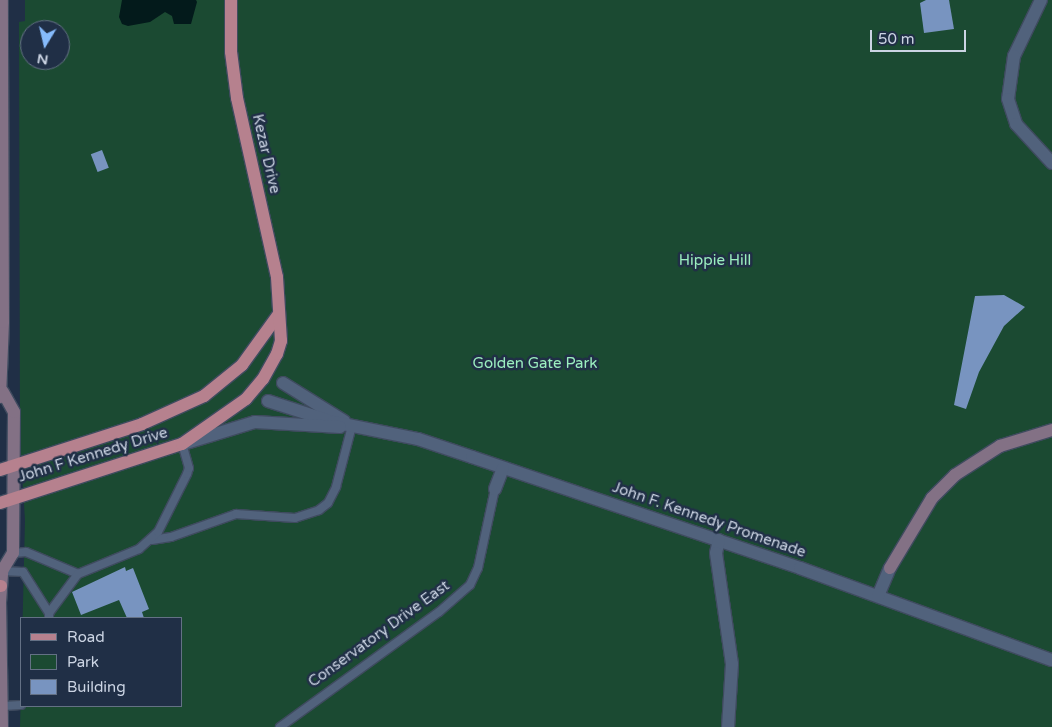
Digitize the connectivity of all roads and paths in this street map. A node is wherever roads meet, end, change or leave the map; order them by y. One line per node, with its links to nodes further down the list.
1 (2, 0): 4 (main road)
2 (1041, 0): 6 (street)
3 (231, 1): 8 (main road, Kezar Drive)
4 (1, 34): 5 (main road)
5 (1, 75): 7 (main road)
6 (1052, 163)
7 (1, 194): 10 (main road)
8 (278, 315): 15 (main road, Kezar Drive); 16 (main road, John F Kennedy Drive)
9 (283, 383): 12 (street, John F. Kennedy Promenade)
10 (1, 394): 16 (main road)
11 (268, 401): 12 (street, John F. Kennedy Promenade)
12 (352, 426): 14 (street, John F. Kennedy Promenade); 15 (street, John F. Kennedy Promenade); 17 (street, John F. Kennedy Promenade); 22 (lane)
13 (1052, 430): 25 (main road)
14 (316, 434)
15 (182, 444): 20 (main road, John F Kennedy Drive); 22 (lane)
16 (13, 466): 18 (main road, John F Kennedy Drive); 20 (main road)
17 (503, 468): 19 (street, Conservatory Drive East); 23 (street, John F. Kennedy Promenade)
18 (0, 470)
19 (495, 489): 36 (lane, Conservatory Drive East)
20 (14, 497): 21 (main road, John F Kennedy Drive); 24 (main road)
21 (0, 503)
22 (152, 540): 27 (lane)
23 (720, 540): 29 (street, John F. Kennedy Promenade); 37 (street)
24 (13, 553): 26 (main road); 27 (lane)
25 (890, 568): 29 (street)
26 (1, 569): 28 (main road); 31 (lane)
27 (78, 574): 31 (lane)
28 (0, 586): 30 (main road)
29 (878, 596): 32 (street, John F. Kennedy Promenade)
30 (0, 603): 34 (main road)
31 (49, 616)
32 (1052, 660)
33 (20, 705): 34 (lane)
34 (2, 706): 35 (main road)
35 (2, 727)
36 (280, 727)
37 (728, 727)

